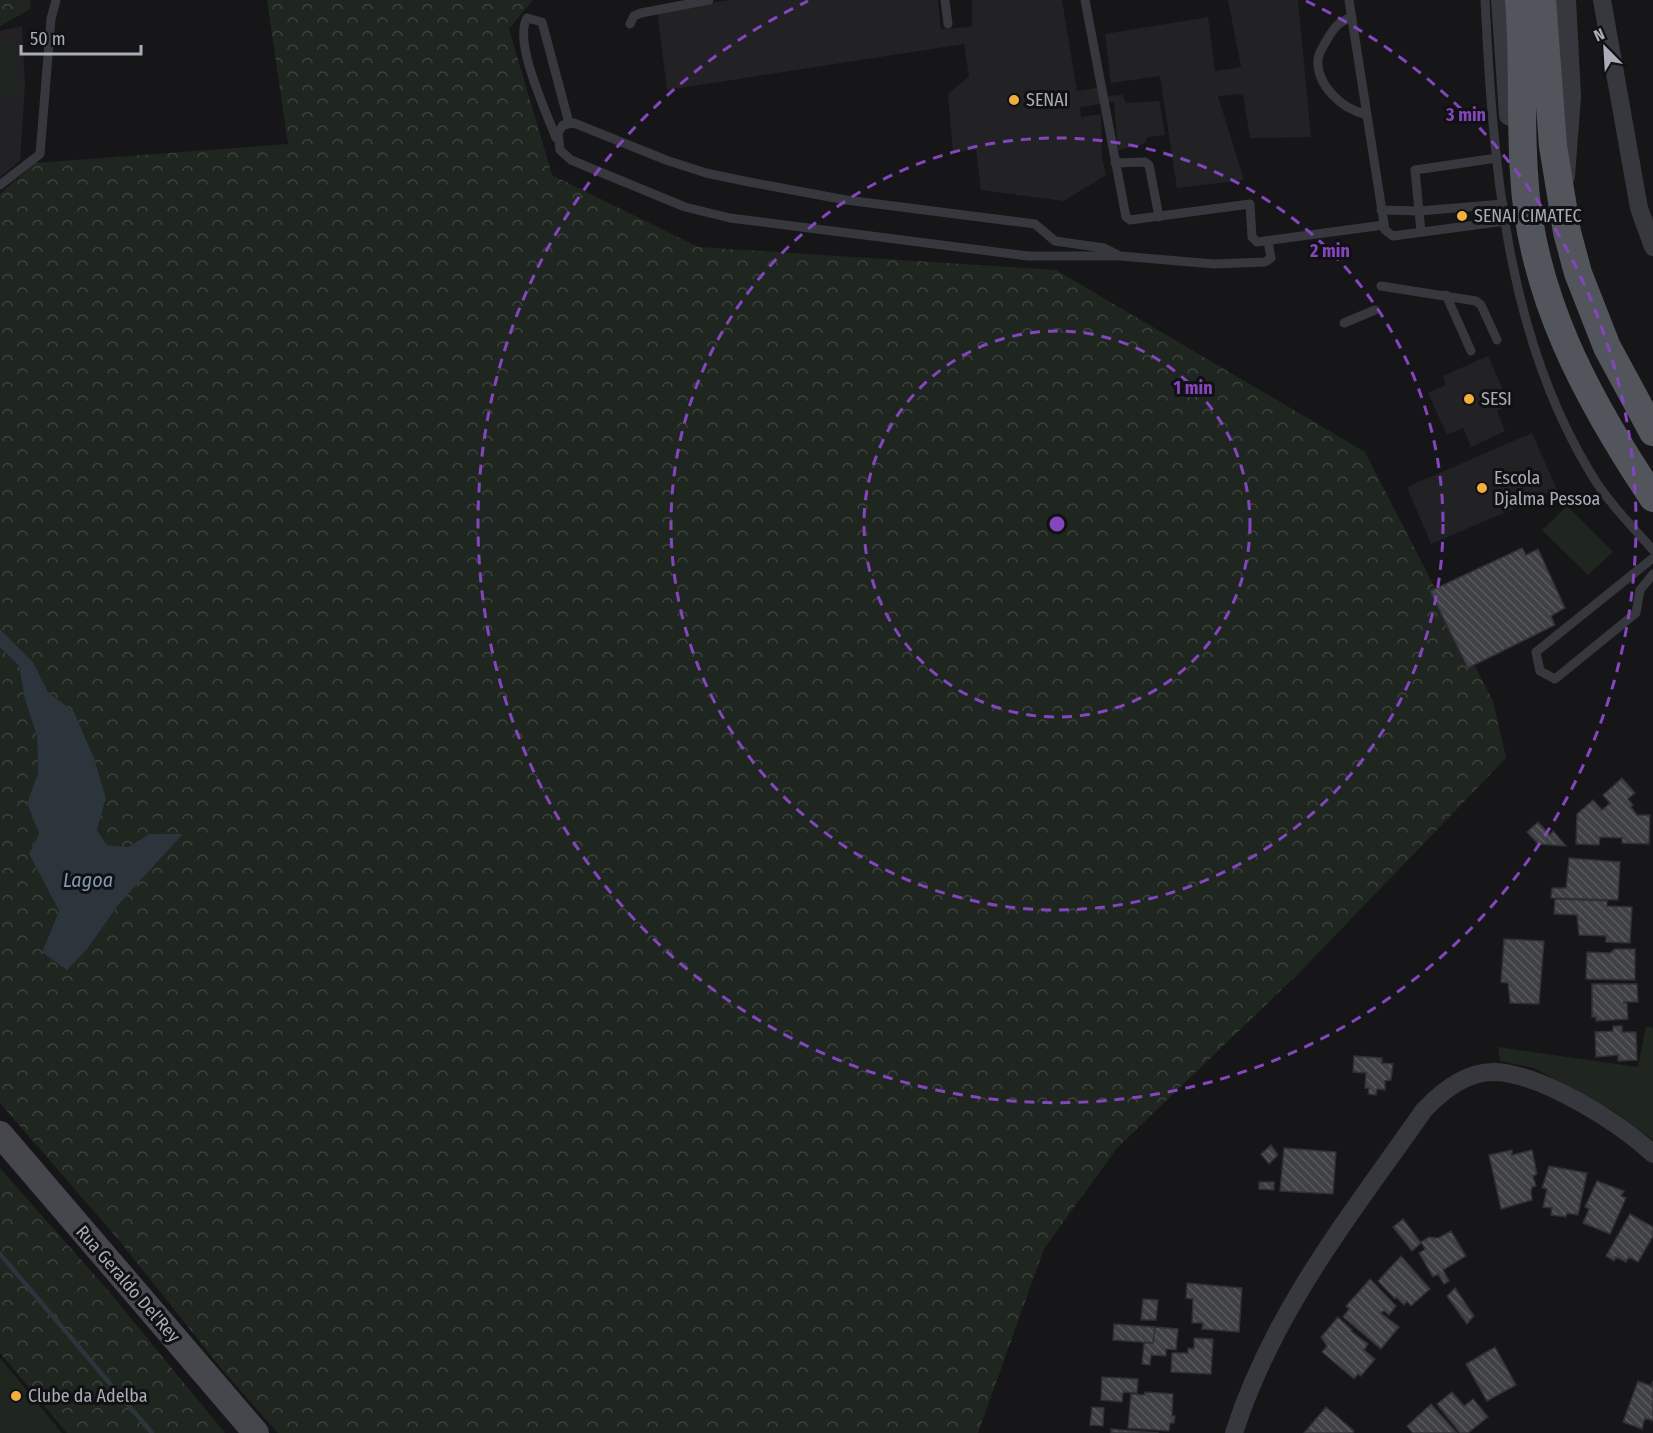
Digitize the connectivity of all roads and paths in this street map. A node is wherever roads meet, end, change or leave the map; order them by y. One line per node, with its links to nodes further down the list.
1 (56, 0): 21 (lane)
2 (709, 0): 13 (lane)
3 (945, 0): 14 (lane)
4 (1085, 0): 19 (lane)
5 (1349, 0): 12 (lane)
6 (1485, 0): 18 (lane)
7 (1502, 0): 20 (street)
8 (1519, 0): 20 (main road)
9 (1542, 0): 22 (main road)
10 (1565, 0): 22 (street)
11 (1602, 0): 30 (street)
12 (1352, 17): 15 (lane); 15 (lane)
13 (630, 24)
14 (948, 24)
15 (1365, 114): 24 (lane)
16 (569, 123): 17 (lane); 17 (lane); 32 (lane)
17 (560, 150): 32 (lane)
18 (1497, 158): 23 (lane); 25 (lane)
19 (1115, 164): 26 (lane); 26 (lane)
20 (1524, 173): 40 (main road)
21 (0, 185)
22 (1562, 195): 39 (main road)
23 (1503, 204): 25 (lane); 27 (lane)
24 (1381, 210): 25 (lane); 28 (lane)
25 (1419, 211): 29 (lane)
26 (1159, 217): 31 (lane)
27 (1505, 220): 29 (lane); 41 (lane)
28 (1384, 225): 29 (lane); 31 (lane)
29 (1421, 232)
30 (1651, 237)
31 (1268, 241): 32 (lane)
32 (1120, 256)
33 (1381, 286): 34 (lane)
34 (1446, 295): 37 (lane); 38 (lane)
35 (1375, 310): 36 (lane)
36 (1344, 323)
37 (1497, 340)
38 (1471, 351)
39 (1653, 432)
40 (1653, 498)
41 (1653, 549)
42 (1653, 558): 43 (lane)
43 (1653, 574)
44 (0, 1134): 46 (main road, Rua Geraldo Del'Rey)
45 (1653, 1154): 47 (street)
46 (256, 1433)
47 (1233, 1433)

